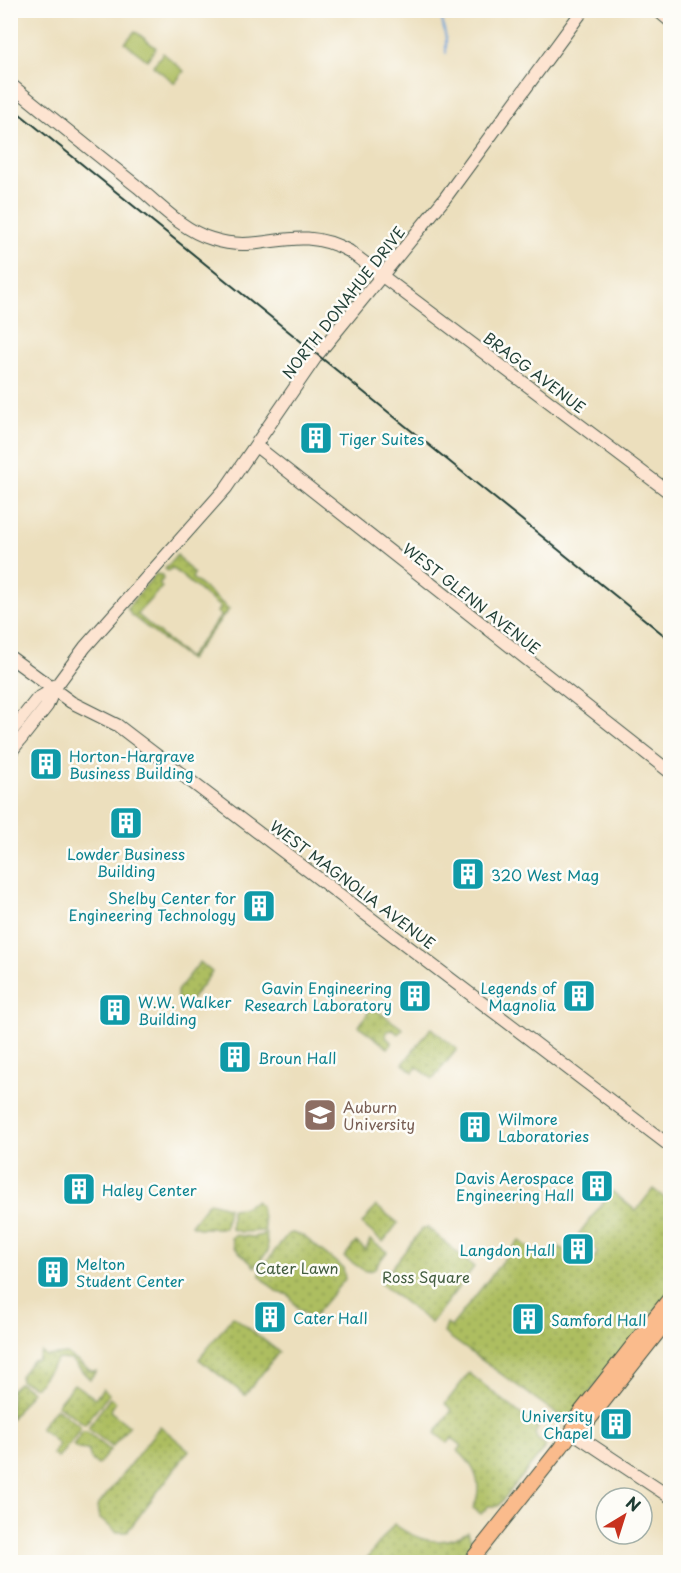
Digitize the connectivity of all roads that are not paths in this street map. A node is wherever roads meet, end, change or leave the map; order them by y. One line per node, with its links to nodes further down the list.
1 (583, 10): 5 (street, NORTH DONAHUE DRIVE)
2 (657, 10): 3 (street)
3 (670, 21)
4 (10, 84): 5 (street, BRAGG AVENUE)
5 (382, 275): 6 (street, NORTH DONAHUE DRIVE); 7 (street, BRAGG AVENUE)
6 (256, 446): 9 (street, NORTH DONAHUE DRIVE); 12 (street, WEST GLENN AVENUE)
7 (670, 493)
8 (10, 657): 9 (street, WEST MAGNOLIA AVENUE)
9 (54, 689): 10 (street); 11 (street); 13 (street, WEST MAGNOLIA AVENUE)
10 (10, 733)
11 (10, 753)
12 (670, 772)
13 (670, 1146)
14 (670, 1298): 16 (main road)
15 (670, 1317): 16 (main road)
16 (572, 1432): 17 (street); 18 (main road)
17 (670, 1497)
18 (470, 1563)

